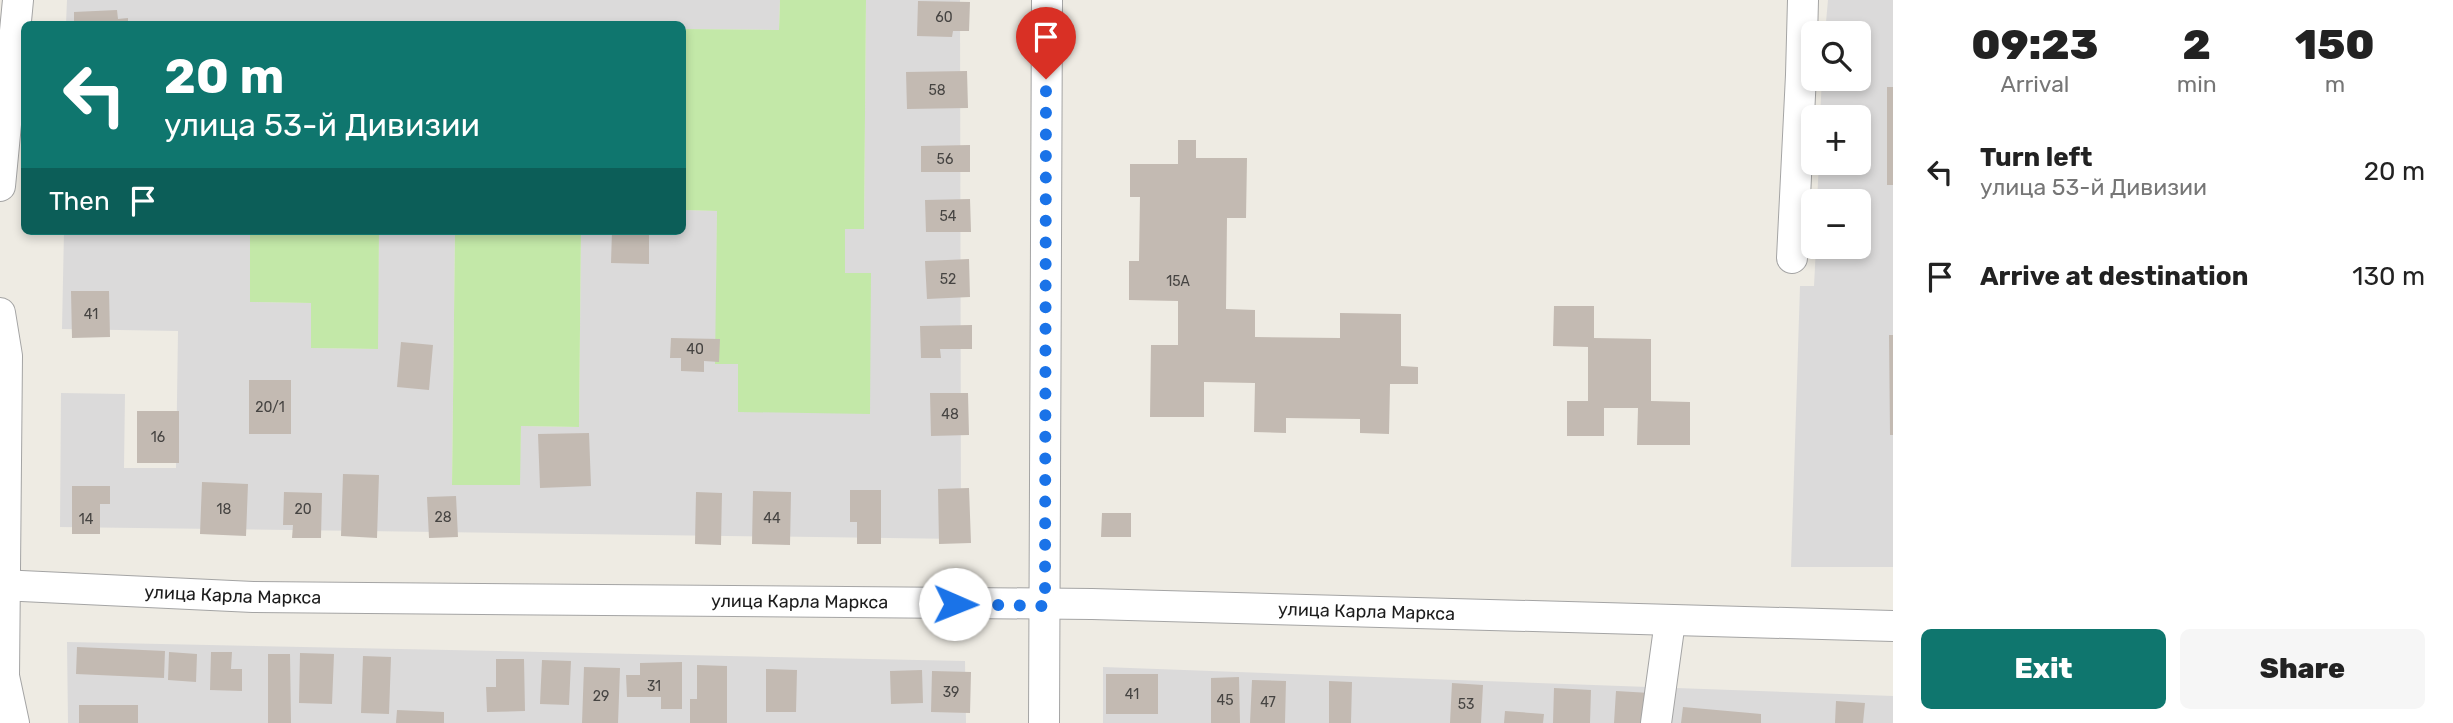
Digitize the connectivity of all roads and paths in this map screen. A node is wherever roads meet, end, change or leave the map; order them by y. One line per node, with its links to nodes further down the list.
1 (18, 0): 4 (street)
2 (1047, 0): 8 (street)
3 (1802, 0): 5 (street)
4 (0, 187)
5 (1792, 258)
6 (0, 313): 7 (street)
7 (3, 586): 8 (street, улица Карла Маркса); 11 (street)
8 (1045, 606): 9 (street, улица Карла Маркса); 12 (street)
9 (1670, 621): 10 (street, улица Карла Маркса); 13 (street)
10 (1893, 626)
11 (14, 723)
12 (1044, 723)
13 (1656, 723)

